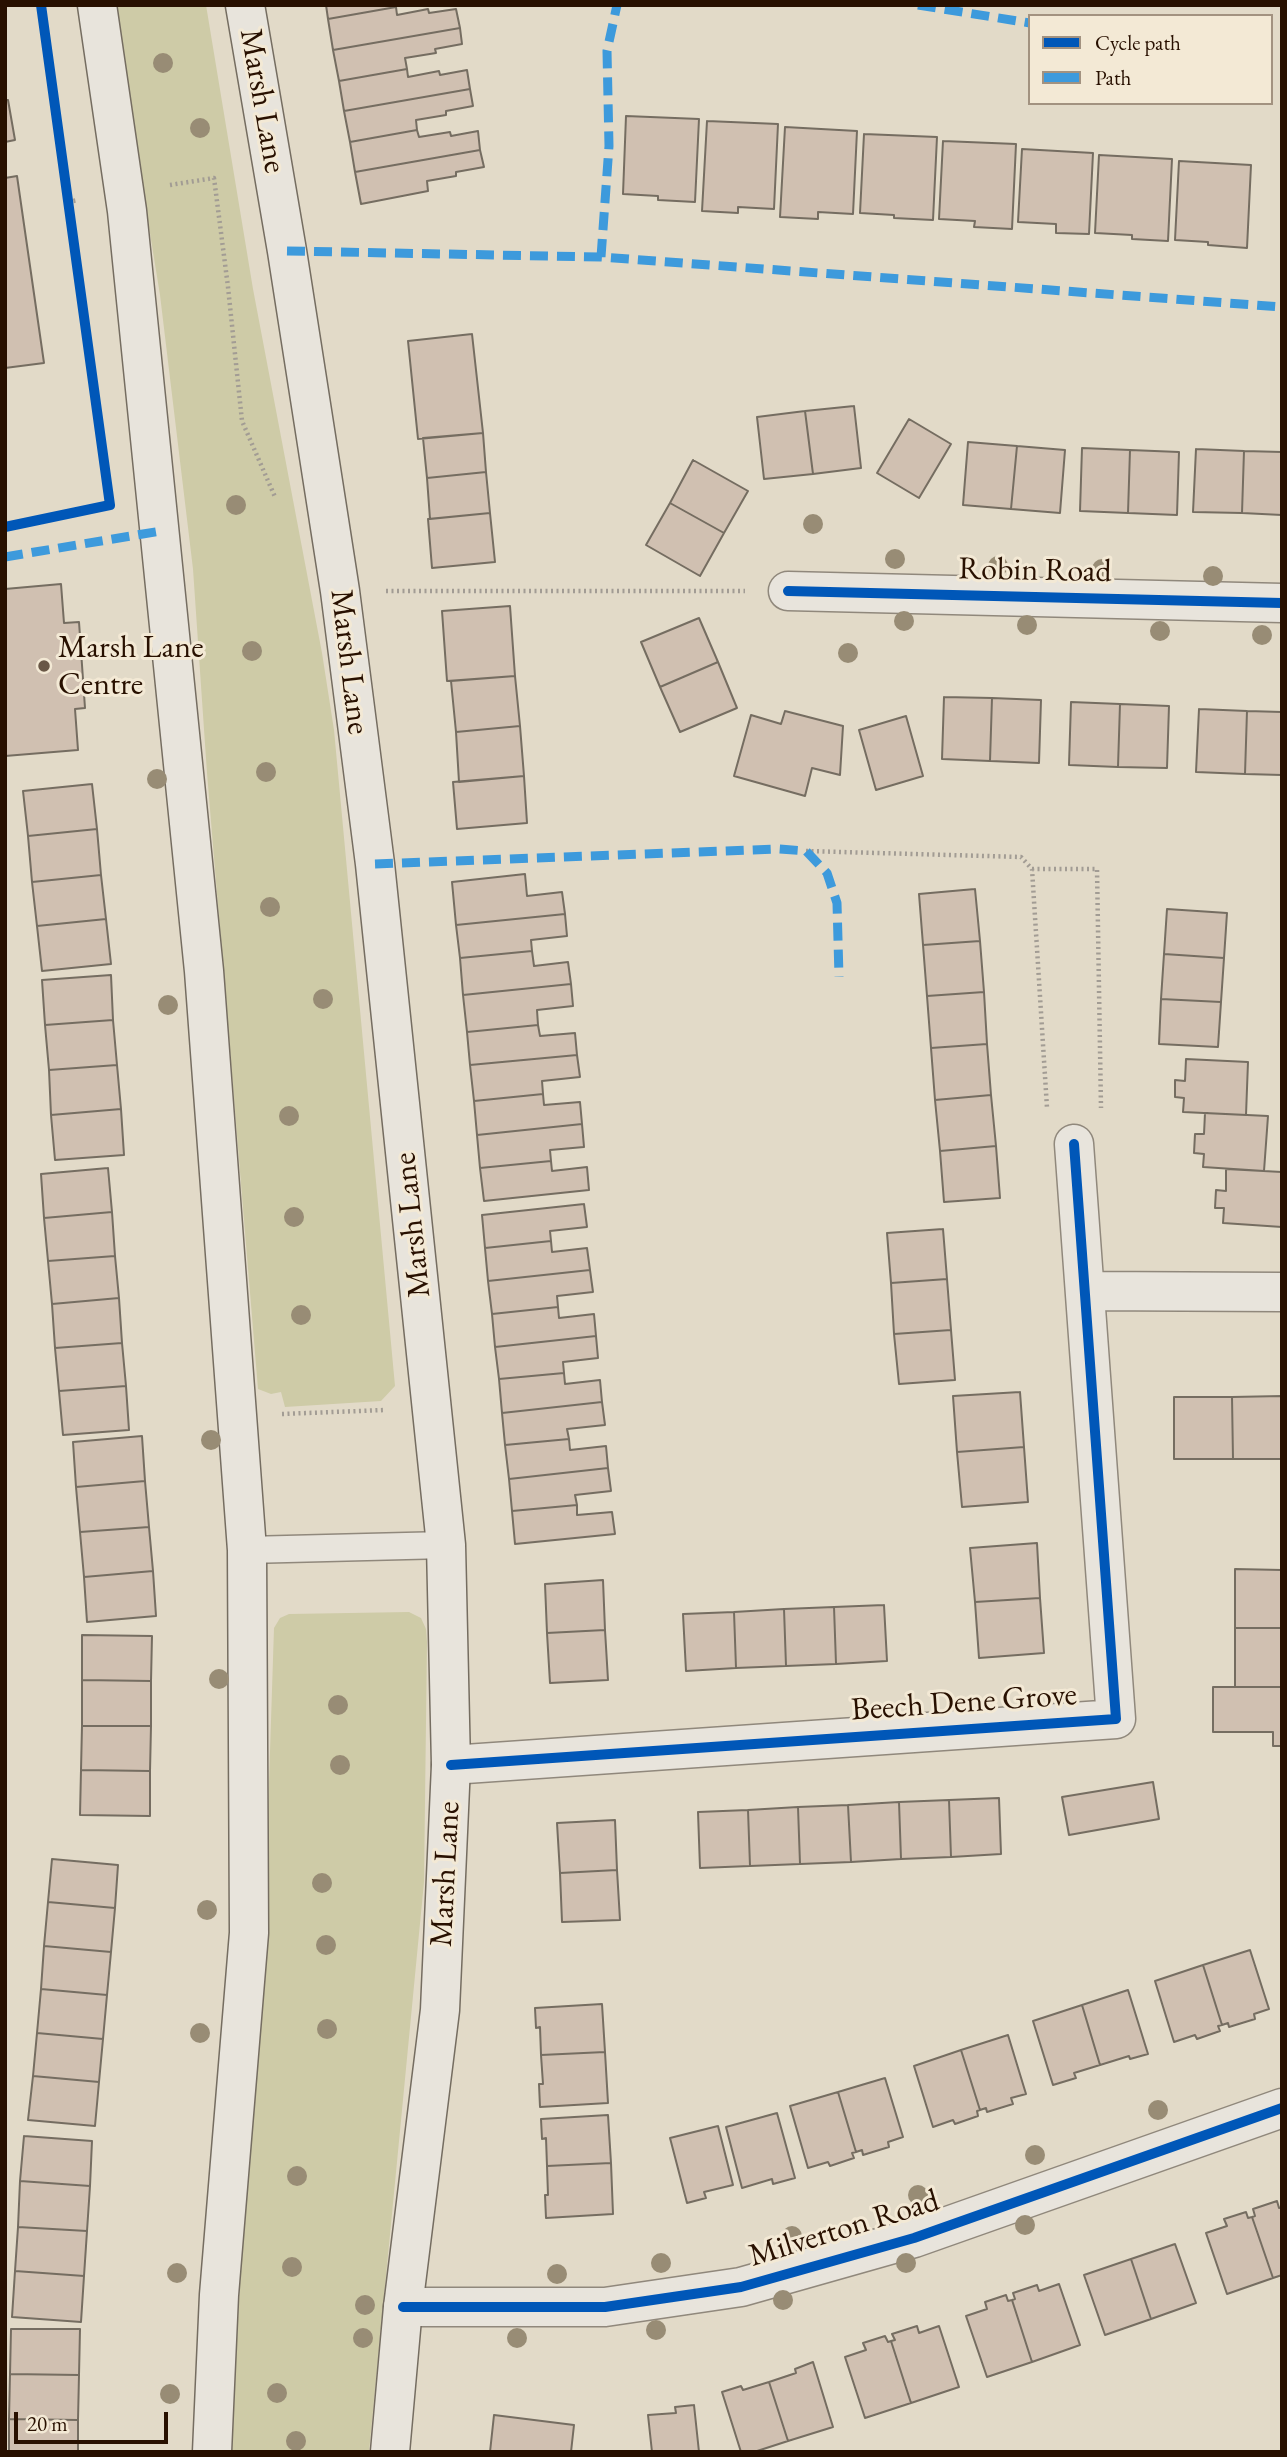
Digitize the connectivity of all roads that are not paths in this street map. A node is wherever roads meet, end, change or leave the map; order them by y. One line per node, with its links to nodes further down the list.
1 (97, 5): 9 (main road)
2 (245, 5): 8 (main road, Marsh Lane)
3 (788, 591): 4 (main road, Robin Road)
4 (1282, 603)
5 (1074, 1144): 6 (main road, Beech Dene Grove)
6 (1086, 1291): 7 (main road); 10 (main road, Beech Dene Grove)
7 (1282, 1292)
8 (446, 1545): 9 (lane); 10 (main road, Marsh Lane)
9 (247, 1550): 13 (main road)
10 (451, 1765): 12 (main road, Marsh Lane)
11 (1282, 2108): 12 (main road, Milverton Road)
12 (403, 2306): 14 (main road, Marsh Lane)
13 (212, 2452)
14 (390, 2452)

